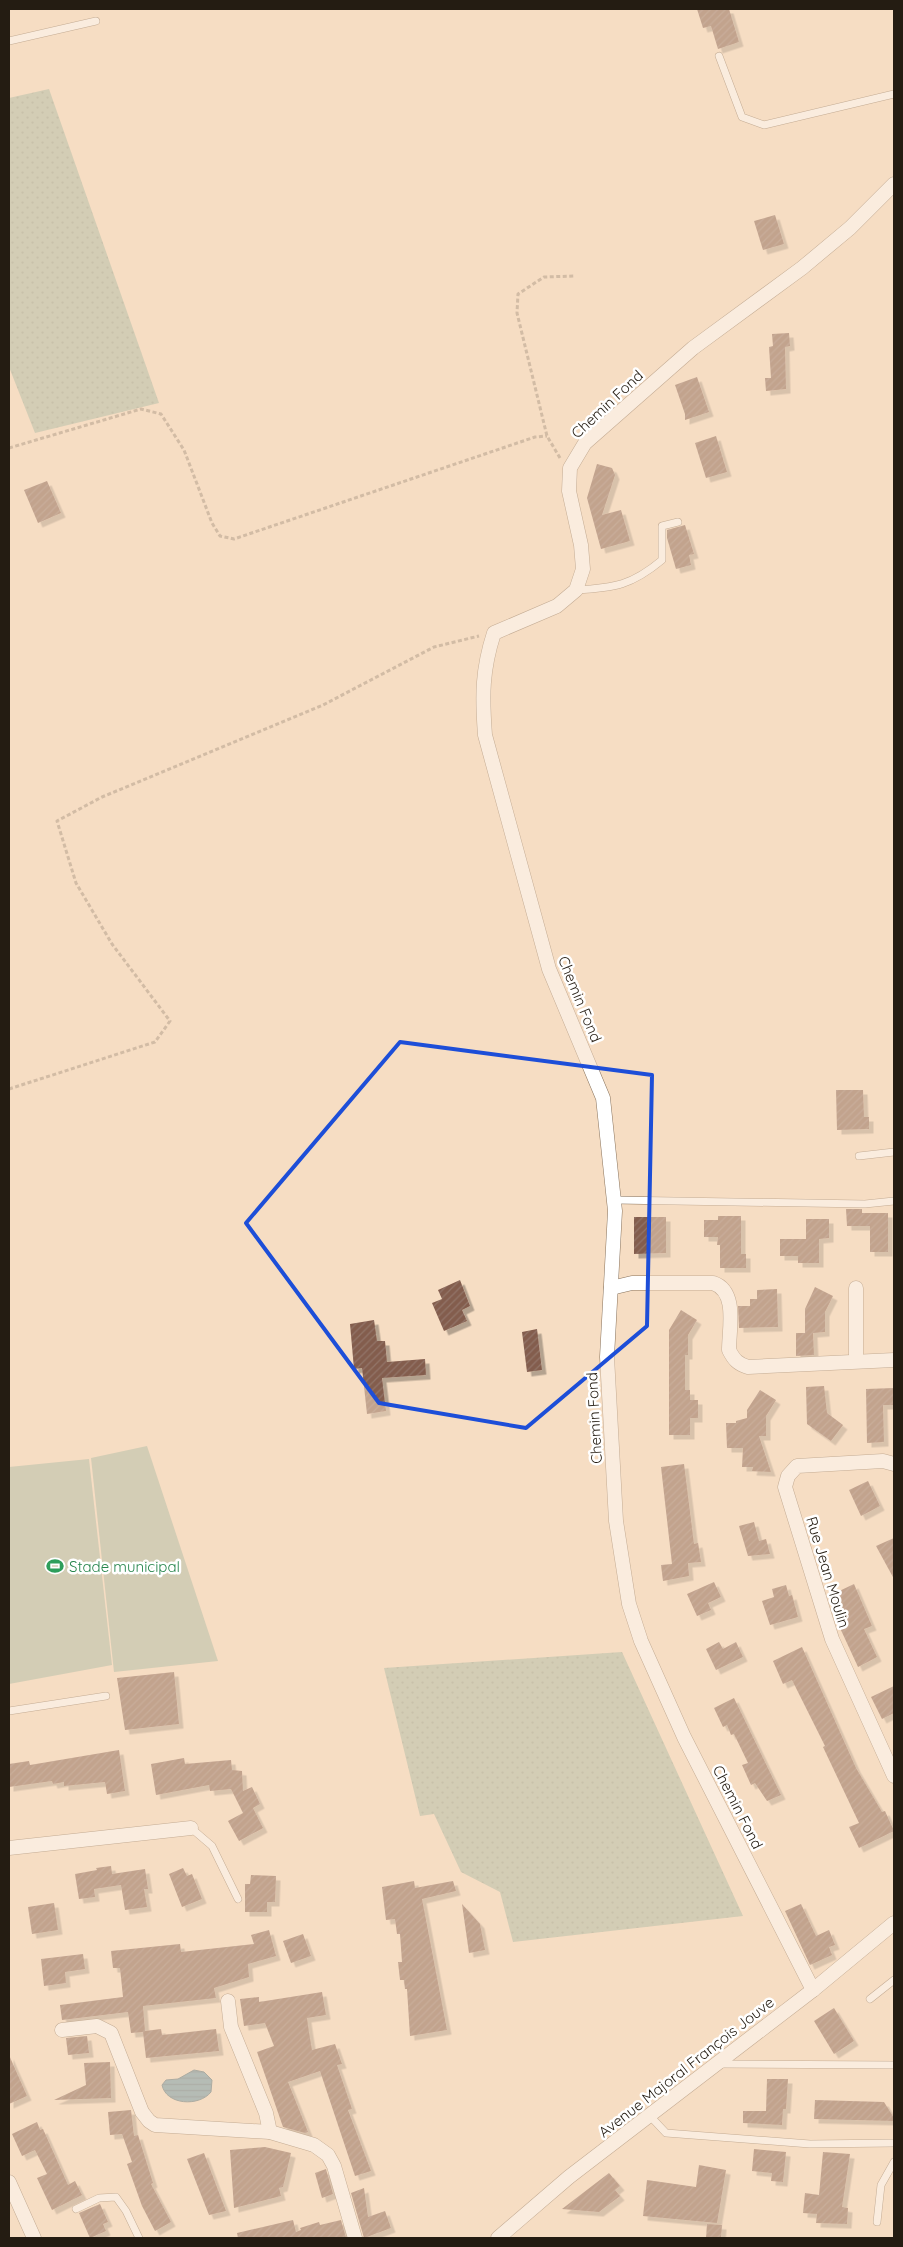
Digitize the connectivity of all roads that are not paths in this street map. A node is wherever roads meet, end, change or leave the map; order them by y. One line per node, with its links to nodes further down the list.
1 (96, 21): 2 (lane)
2 (9, 41)
3 (719, 56): 4 (lane)
4 (894, 94)
5 (894, 184): 7 (street, Chemin Fond)
6 (678, 522): 7 (lane)
7 (576, 590): 10 (street, Chemin Fond)
8 (894, 1152): 9 (lane)
9 (859, 1156)
10 (614, 1200): 11 (lane); 12 (street, Chemin Fond)
11 (894, 1201)
12 (611, 1288): 15 (street); 25 (street, Chemin Fond)
13 (856, 1288): 15 (street)
14 (894, 1360): 15 (street)
15 (856, 1361)
16 (894, 1464): 19 (street, Rue Jean Moulin)
17 (106, 1696): 18 (lane)
18 (9, 1710)
19 (894, 1776)
20 (190, 1828): 21 (street); 22 (lane)
21 (9, 1848)
22 (238, 1899)
23 (894, 1923): 25 (street, Avenue Majoral François Jouve)
24 (894, 1980): 26 (lane)
25 (813, 1990): 29 (street, Avenue Majoral François Jouve)
26 (870, 1999)
27 (228, 2001): 32 (street)
28 (62, 2030): 32 (street)
29 (718, 2064): 30 (lane); 31 (street, Avenue Majoral François Jouve)
30 (894, 2066)
31 (650, 2116): 33 (lane); 41 (street, Avenue Majoral François Jouve)
32 (270, 2132): 40 (street)
33 (894, 2144)
34 (894, 2162): 37 (lane)
35 (9, 2182): 38 (street)
36 (76, 2209): 39 (lane)
37 (877, 2222)
38 (34, 2238)
39 (139, 2238)
40 (355, 2238)
41 (498, 2238)

